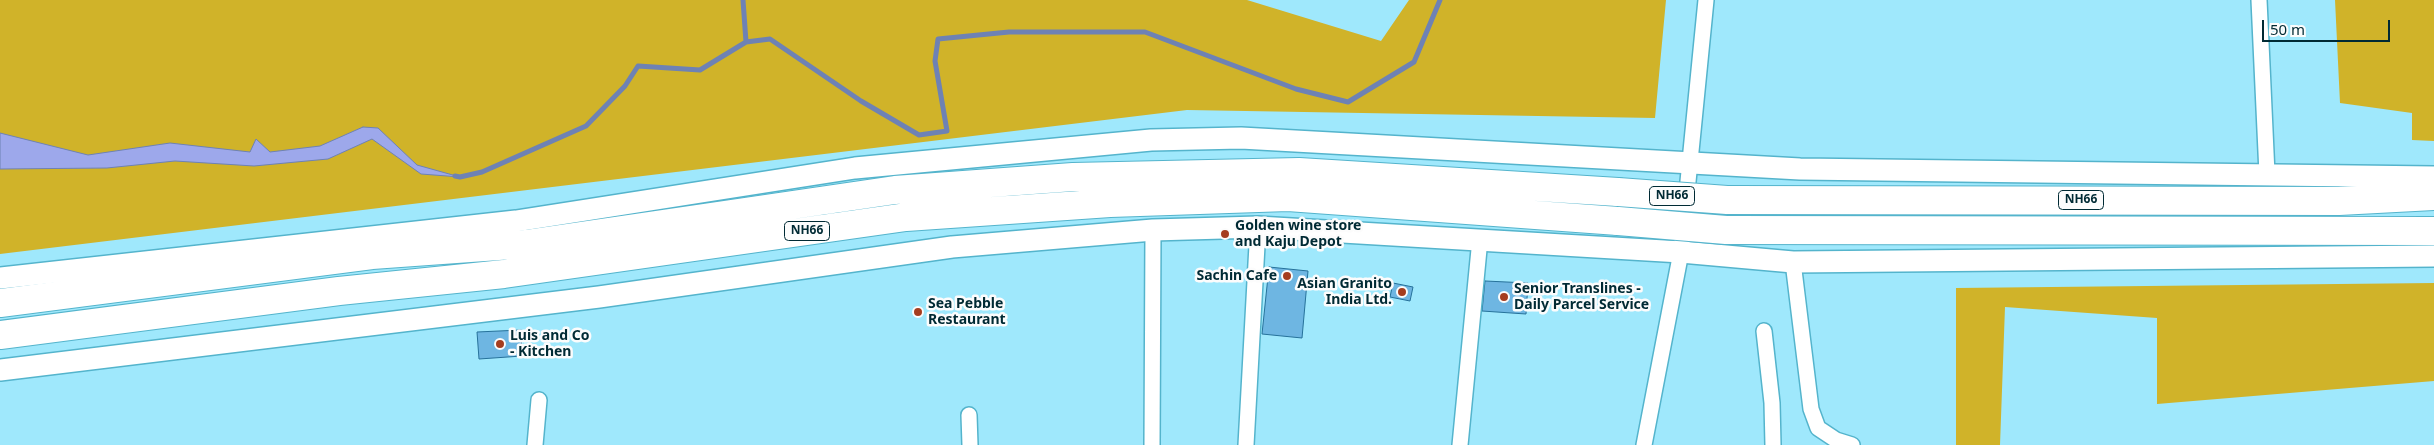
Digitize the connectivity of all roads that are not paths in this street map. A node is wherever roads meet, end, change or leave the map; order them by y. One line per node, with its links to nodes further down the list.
1 (1706, 0): 3 (street)
2 (2259, 0): 4 (street)
3 (1691, 164): 4 (street); 11 (street); 14 (street)
4 (2267, 174): 5 (street)
5 (2434, 178)
6 (2434, 196): 15 (highway, NH66, bridge)
7 (1258, 227): 8 (street); 10 (street); 24 (street)
8 (1153, 230): 18 (street); 23 (street)
9 (2434, 231): 17 (highway, NH66, bridge)
10 (1480, 239): 11 (street); 25 (street)
11 (1681, 252): 13 (street); 26 (street)
12 (2434, 256): 13 (street)
13 (1793, 262): 28 (street)
14 (0, 278)
15 (0, 303)
16 (1764, 331): 27 (street)
17 (0, 335)
18 (0, 370)
19 (539, 400): 21 (street)
20 (969, 415): 22 (street)
21 (535, 445)
22 (970, 445)
23 (1152, 445)
24 (1246, 445)
25 (1460, 445)
26 (1644, 445)
27 (1773, 445)
28 (1852, 445)

